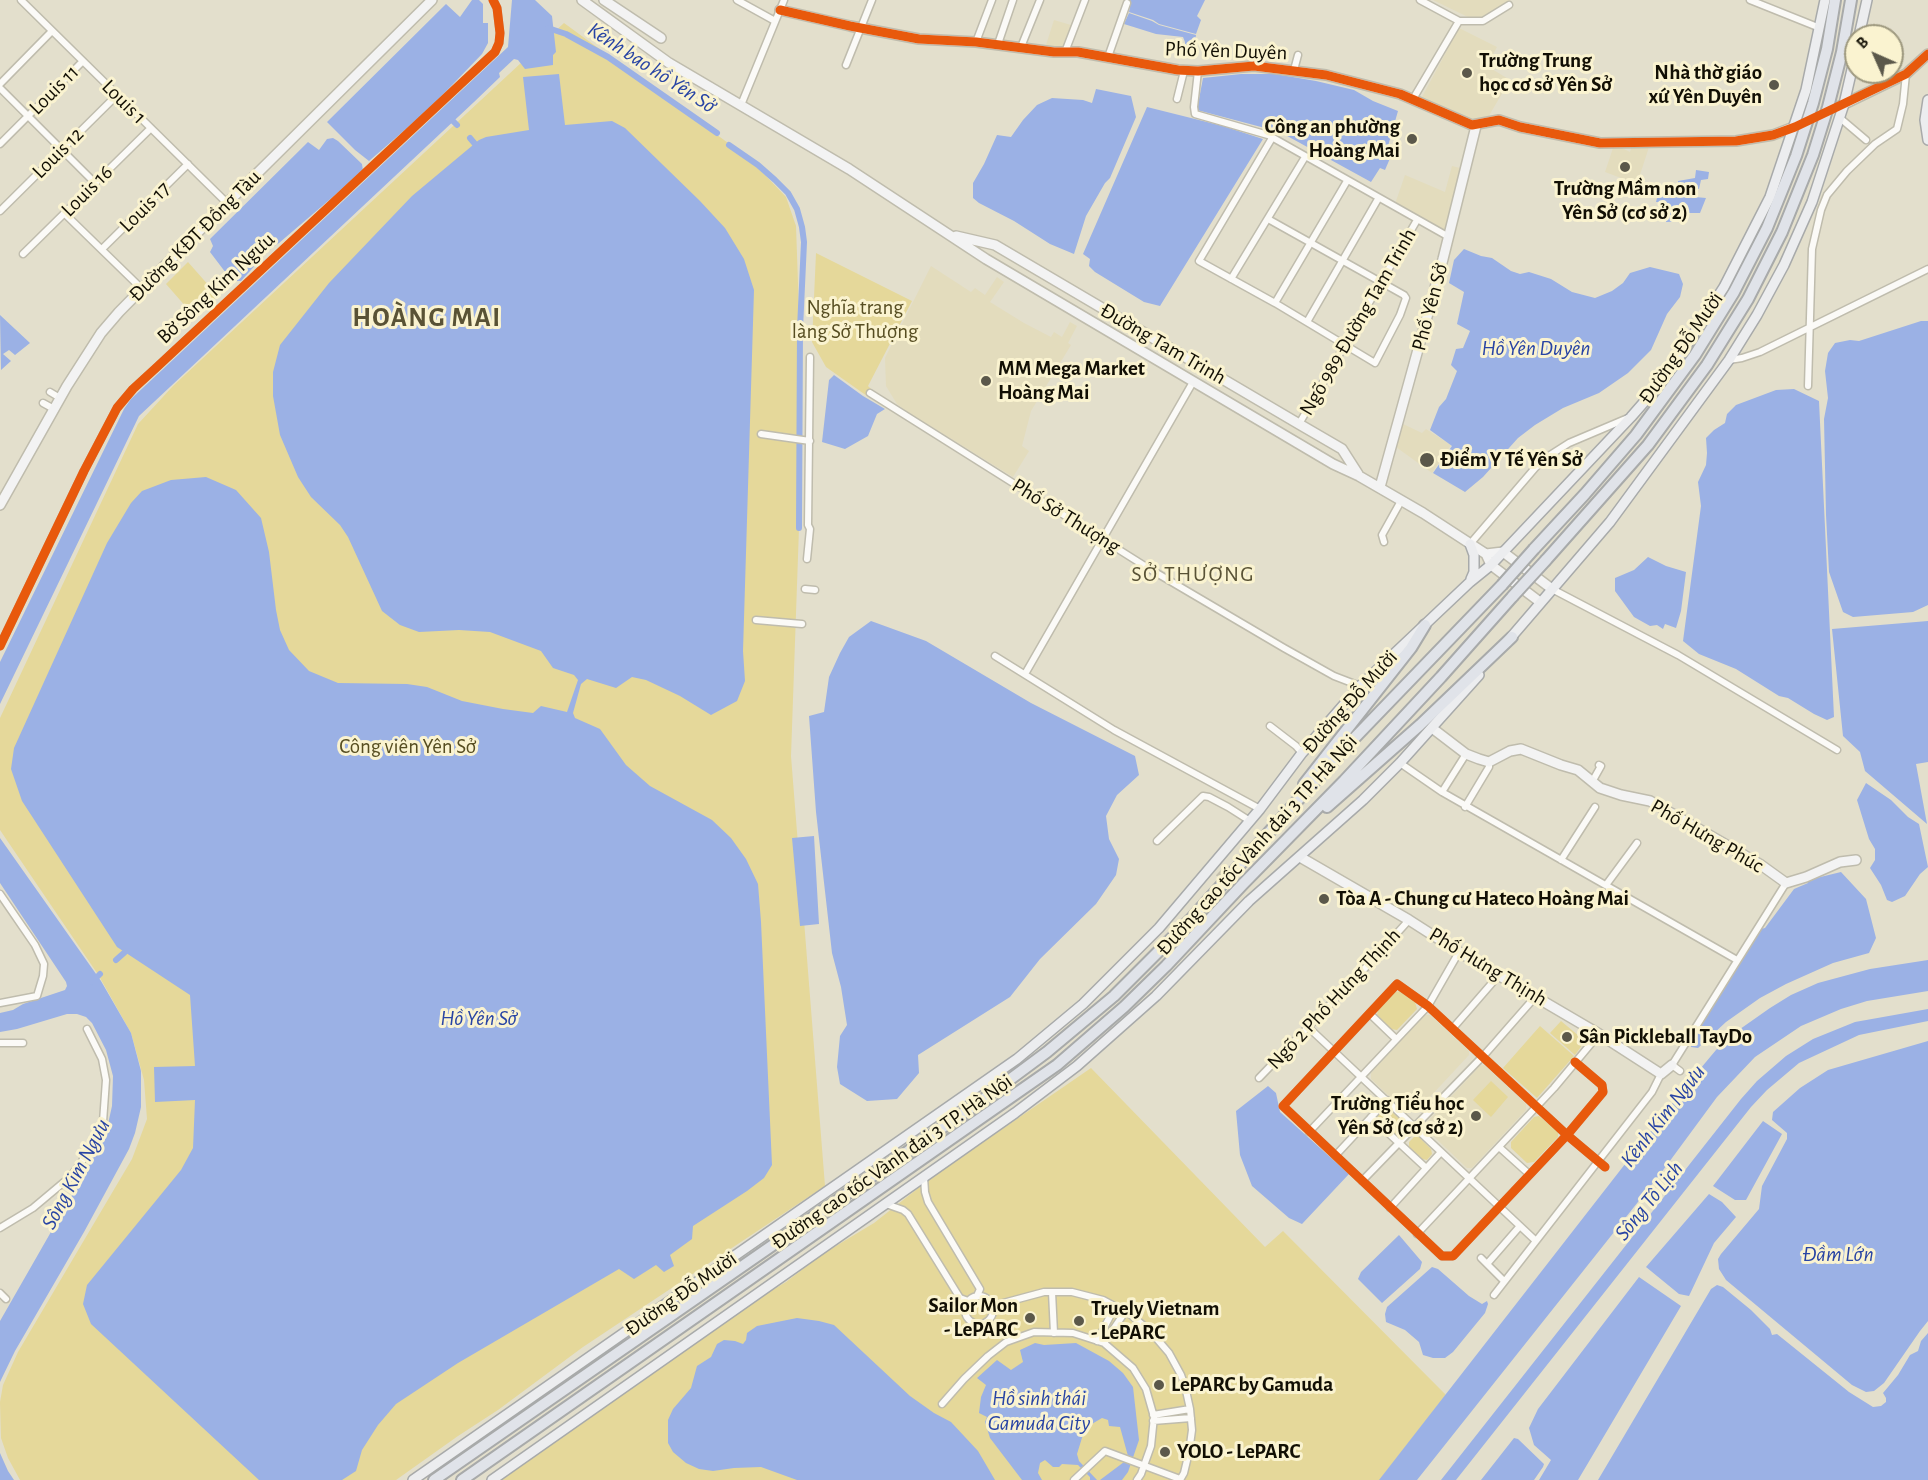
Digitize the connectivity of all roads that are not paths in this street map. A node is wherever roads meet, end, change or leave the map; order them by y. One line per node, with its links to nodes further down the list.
1 (21, 0): 27 (street, Louis 1)
2 (432, 0): 69 (main road, Đường KĐT Đồng Tàu)
3 (493, 0): 122 (street, Bờ Sông Kim Ngưu)
4 (582, 0): 30 (main road, Đường Tam Trinh)
5 (604, 0): 26 (main road)
6 (737, 0): 21 (street)
7 (872, 0): 25 (street)
8 (992, 0): 29 (street)
9 (1013, 0): 31 (street)
10 (1040, 0): 32 (street)
11 (1085, 0): 33 (street)
12 (1420, 0): 22 (street)
13 (1750, 0): 24 (street)
14 (1825, 0): 24 (main road, Đường Đỗ Mười)
15 (1835, 0): 140 (highway, Đường cao tốc Vành đai 3 TP. Hà Nội, bridge)
16 (1851, 0): 143 (highway, Đường cao tốc Vành đai 3 TP. Hà Nội, bridge)
17 (1866, 0): 23 (main road)
18 (1127, 3): 36 (street)
19 (782, 5): 21 (street); 25 (main road, Phố Yên Duyên)
20 (1509, 5): 22 (street)
21 (775, 21): 49 (street)
22 (1459, 21): 47 (street)
23 (1861, 24)
24 (1820, 28): 56 (main road, Đường Đỗ Mười)
25 (861, 29): 29 (main road, Phố Yên Duyên); 38 (street)
26 (650, 30): 28 (main road); 30 (main road)
27 (52, 31): 37 (street, Louis 1); 44 (street)
28 (662, 38)
29 (976, 42): 31 (main road, Phố Yên Duyên)
30 (641, 43): 49 (main road, Đường Tam Trinh)
31 (998, 44): 32 (main road, Phố Yên Duyên)
32 (1021, 47): 33 (main road, Phố Yên Duyên)
33 (1065, 52): 36 (main road, Phố Yên Duyên)
34 (1928, 54): 42 (main road)
35 (1298, 55): 39 (street)
36 (1108, 57): 40 (main road, Phố Yên Duyên)
37 (83, 61): 45 (street, Louis 1); 51 (street, Louis 11)
38 (846, 65)
39 (1294, 70): 41 (main road, Phố Yên Duyên); 47 (main road, Phố Yên Duyên)
40 (1184, 71): 41 (main road, Phố Yên Duyên); 46 (street)
41 (1198, 71): 57 (street)
42 (1906, 74): 50 (main road); 67 (street)
43 (1847, 84): 50 (main road, Đường Đỗ Mười)
44 (0, 86): 51 (street)
45 (117, 94): 55 (street, Louis 1); 61 (street, Louis 12)
46 (1177, 99)
47 (1413, 99): 54 (main road, Phố Yên Duyên)
48 (1928, 100): 59 (main road)
49 (741, 105): 74 (main road, Đường Tam Trinh)
50 (1841, 105): 52 (main road, Đường Đỗ Mười)
51 (28, 116): 60 (street, Louis 11); 61 (street)
52 (1840, 118): 58 (street); 66 (main road, Đường Đỗ Mười)
53 (1804, 123): 56 (main road)
54 (1476, 126): 56 (main road); 75 (main road, Phố Yên Sở)
55 (151, 128): 63 (street, Louis 1); 65 (street, Louis 16)
56 (1794, 128): 97 (main road, Đường Đỗ Mười)
57 (1272, 138): 62 (street); 81 (street)
58 (1866, 140)
59 (1928, 140)
60 (0, 144)
61 (62, 149): 65 (street); 70 (street, Louis 12)
62 (1305, 157): 64 (street); 72 (street)
63 (188, 164): 69 (street, Louis 1); 77 (street, Louis 17)
64 (1347, 181): 68 (street); 76 (street)
65 (95, 183): 71 (street, Louis 16)
66 (1816, 189): 67 (street); 89 (main road, Đường Đỗ Mười)
67 (1827, 195): 86 (street)
68 (1378, 198): 73 (street); 79 (street)
69 (227, 203): 83 (main road, Đường KĐT Đồng Tàu)
70 (0, 211)
71 (64, 213): 77 (street); 78 (street, Louis 16)
72 (1268, 219): 76 (street); 81 (street)
73 (1417, 220): 75 (street); 82 (street, Ngõ 989 Đường Tam Trinh)
74 (951, 235): 90 (main road, Đường Tam Trinh); 98 (main road, Đường Tam Trinh)
75 (1449, 237): 103 (main road, Phố Yên Sở)
76 (1310, 242): 79 (street); 84 (street)
77 (102, 249): 83 (street)
78 (23, 254)
79 (1342, 260): 82 (street); 85 (street)
80 (1928, 269): 86 (street)
81 (1231, 279): 84 (street)
82 (1381, 282): 87 (street, Ngõ 989 Đường Tam Trinh); 87 (street)
83 (142, 289): 94 (main road, Đường KĐT Đồng Tàu)
84 (1275, 303): 85 (street)
85 (1307, 322): 87 (street)
86 (1809, 327): 89 (street); 91 (street)
87 (1345, 345): 98 (street, Ngõ 989 Đường Tam Trinh)
88 (810, 357): 101 (street)
89 (1729, 360): 115 (main road, Đường Đỗ Mười)
90 (1193, 382): 100 (main road, Đường Tam Trinh); 106 (street)
91 (1808, 386)
92 (50, 392): 94 (street)
93 (870, 393): 106 (street, Phố Sở Thượng)
94 (60, 398): 96 (main road, Đường KĐT Đồng Tàu)
95 (43, 403): 96 (street)
96 (54, 409): 105 (main road, Đường KĐT Đồng Tàu)
97 (1631, 417): 108 (street); 109 (main road, Đường Đỗ Mười)
98 (1299, 424): 100 (main road); 102 (main road, Đường Tam Trinh)
99 (761, 434): 101 (street)
100 (1291, 438): 102 (main road, Đường Tam Trinh)
101 (807, 441): 111 (street)
102 (1359, 476): 103 (main road, Đường Tam Trinh)
103 (1380, 488): 104 (main road, Đường Tam Trinh)
104 (1401, 501): 107 (street); 108 (main road, Đường Tam Trinh)
105 (0, 506)
106 (1102, 540): 124 (street); 125 (street, Phố Sở Thượng)
107 (1384, 542)
108 (1470, 544): 110 (main road, Đường Tam Trinh); 113 (main road)
109 (1503, 552): 110 (main road); 112 (main road, Đường Đỗ Mười); 115 (main road)
110 (1486, 554): 112 (main road)
111 (807, 560)
112 (1491, 565): 113 (main road, Đường Đỗ Mười); 117 (main road)
113 (1470, 582): 120 (main road, Đường Đỗ Mười)
114 (805, 589): 116 (street)
115 (1552, 589): 117 (main road, Đường Đỗ Mười); 129 (street)
116 (816, 590)
117 (1540, 602): 121 (main road, Đường Đỗ Mười)
118 (756, 620): 119 (street)
119 (802, 624)
120 (1425, 625): 125 (main road, Đường Đỗ Mười); 140 (highway)
121 (1512, 637): 127 (main road, Đường Đỗ Mười); 143 (highway)
122 (0, 646)
123 (995, 656): 124 (street)
124 (1025, 674): 138 (street)
125 (1360, 686): 128 (main road, Đường Đỗ Mười)
126 (1270, 726): 128 (street)
127 (1432, 728): 130 (main road); 132 (main road, Đường Đỗ Mười)
128 (1299, 750): 138 (main road, Đường Đỗ Mười)
129 (1836, 750)
130 (1466, 754): 131 (main road); 135 (street)
131 (1489, 762): 134 (main road, Phố Hưng Phúc); 136 (street)
132 (1400, 763): 135 (street); 144 (main road, Đường Đỗ Mười)
133 (1599, 765): 134 (street)
134 (1592, 782): 147 (main road, Phố Hưng Phúc)
135 (1442, 792): 136 (street)
136 (1465, 807): 145 (street)
137 (1595, 807): 145 (street)
138 (1260, 809): 139 (main road, Đường Đỗ Mười)
139 (1250, 821): 141 (street); 217 (main road, Đường Đỗ Mười)
140 (1271, 830): 218 (highway, Đường cao tốc Vành đai 3 TP. Hà Nội)
141 (1157, 841)
142 (1637, 843): 148 (street)
143 (1274, 852): 219 (highway, Đường cao tốc Vành đai 3 TP. Hà Nội)
144 (1300, 857): 151 (main road, Đường Đỗ Mười); 152 (main road, Phố Hưng Thịnh)
145 (1561, 860): 148 (street)
146 (1856, 860): 147 (main road, Phố Hưng Phúc)
147 (1786, 883): 154 (street)
148 (1606, 885): 154 (street)
149 (1241, 893): 151 (main road)
150 (0, 894): 157 (street)
151 (1250, 901): 188 (main road, Đường Đỗ Mười)
152 (1408, 920): 153 (main road, Phố Hưng Thịnh); 160 (street, Ngõ 2 Phố Hưng Thịnh)
153 (1459, 952): 155 (main road, Phố Hưng Thịnh); 158 (street)
154 (1737, 960): 170 (street)
155 (1499, 975): 156 (main road, Phố Hưng Thịnh); 161 (street)
156 (1536, 996): 163 (main road, Phố Hưng Thịnh); 168 (street)
157 (0, 1003)
158 (1428, 1006): 159 (street); 161 (street); 164 (street)
159 (1370, 1014): 164 (street); 167 (street)
160 (1308, 1027): 167 (street); 173 (street, Ngõ 2 Phố Hưng Thịnh)
161 (1453, 1028): 168 (street)
162 (87, 1029): 195 (street)
163 (1599, 1034): 169 (street); 171 (main road, Phố Hưng Thịnh)
164 (1396, 1040): 172 (street)
165 (23, 1042): 166 (street)
166 (0, 1043)
167 (1335, 1052): 172 (street); 178 (street)
168 (1483, 1056): 175 (street); 177 (street)
169 (1575, 1062): 175 (street); 179 (street)
170 (1676, 1068): 171 (main road)
171 (1661, 1074): 184 (street)
172 (1361, 1077): 174 (street); 178 (street)
173 (1259, 1078)
174 (1387, 1100): 176 (street); 177 (street)
175 (1537, 1107): 179 (street); 181 (street)
176 (1371, 1117): 180 (street); 183 (street)
177 (1414, 1126): 180 (street); 182 (street)
178 (1309, 1132): 183 (street)
179 (1567, 1135): 184 (street); 187 (street)
180 (1399, 1143): 186 (street); 190 (street)
181 (1499, 1147): 187 (street); 189 (street)
182 (1441, 1152): 186 (street); 189 (street)
183 (1335, 1156): 190 (street)
184 (1598, 1161): 185 (street); 197 (street)
185 (1605, 1167)
186 (1426, 1168): 193 (street)
187 (1529, 1174): 192 (street)
188 (924, 1177): 191 (main road, Đường Đỗ Mười); 204 (street)
189 (1469, 1178): 192 (street); 196 (street)
190 (1362, 1181): 193 (street)
191 (886, 1204): 206 (street); 220 (main road, Đường Đỗ Mười)
192 (1499, 1206): 194 (street); 196 (street)
193 (1390, 1208): 196 (street)
194 (1520, 1226): 197 (street); 199 (street)
195 (0, 1228)
196 (1417, 1234)
197 (1536, 1241): 200 (street)
198 (1481, 1258): 199 (street)
199 (1487, 1264): 200 (street)
200 (1504, 1281): 203 (street)
201 (1053, 1292): 207 (street); 208 (street); 210 (street)
202 (0, 1293): 205 (street)
203 (1494, 1295)
204 (977, 1296): 206 (street); 207 (street)
205 (6, 1299)
206 (968, 1301): 207 (street)
207 (992, 1306)
208 (1115, 1307): 209 (street); 211 (street)
209 (1125, 1312): 211 (street); 213 (street)
210 (1056, 1333): 211 (street); 212 (street)
211 (1100, 1342): 214 (street)
212 (942, 1404)
213 (1190, 1409): 214 (street); 215 (street)
214 (1153, 1418): 215 (street); 216 (street)
215 (1191, 1418): 223 (street)
216 (1144, 1465): 221 (street); 222 (street); 223 (street)
217 (413, 1480)
218 (434, 1480)
219 (462, 1480)
220 (492, 1480)
221 (1074, 1480)
222 (1137, 1480)
223 (1180, 1480)

